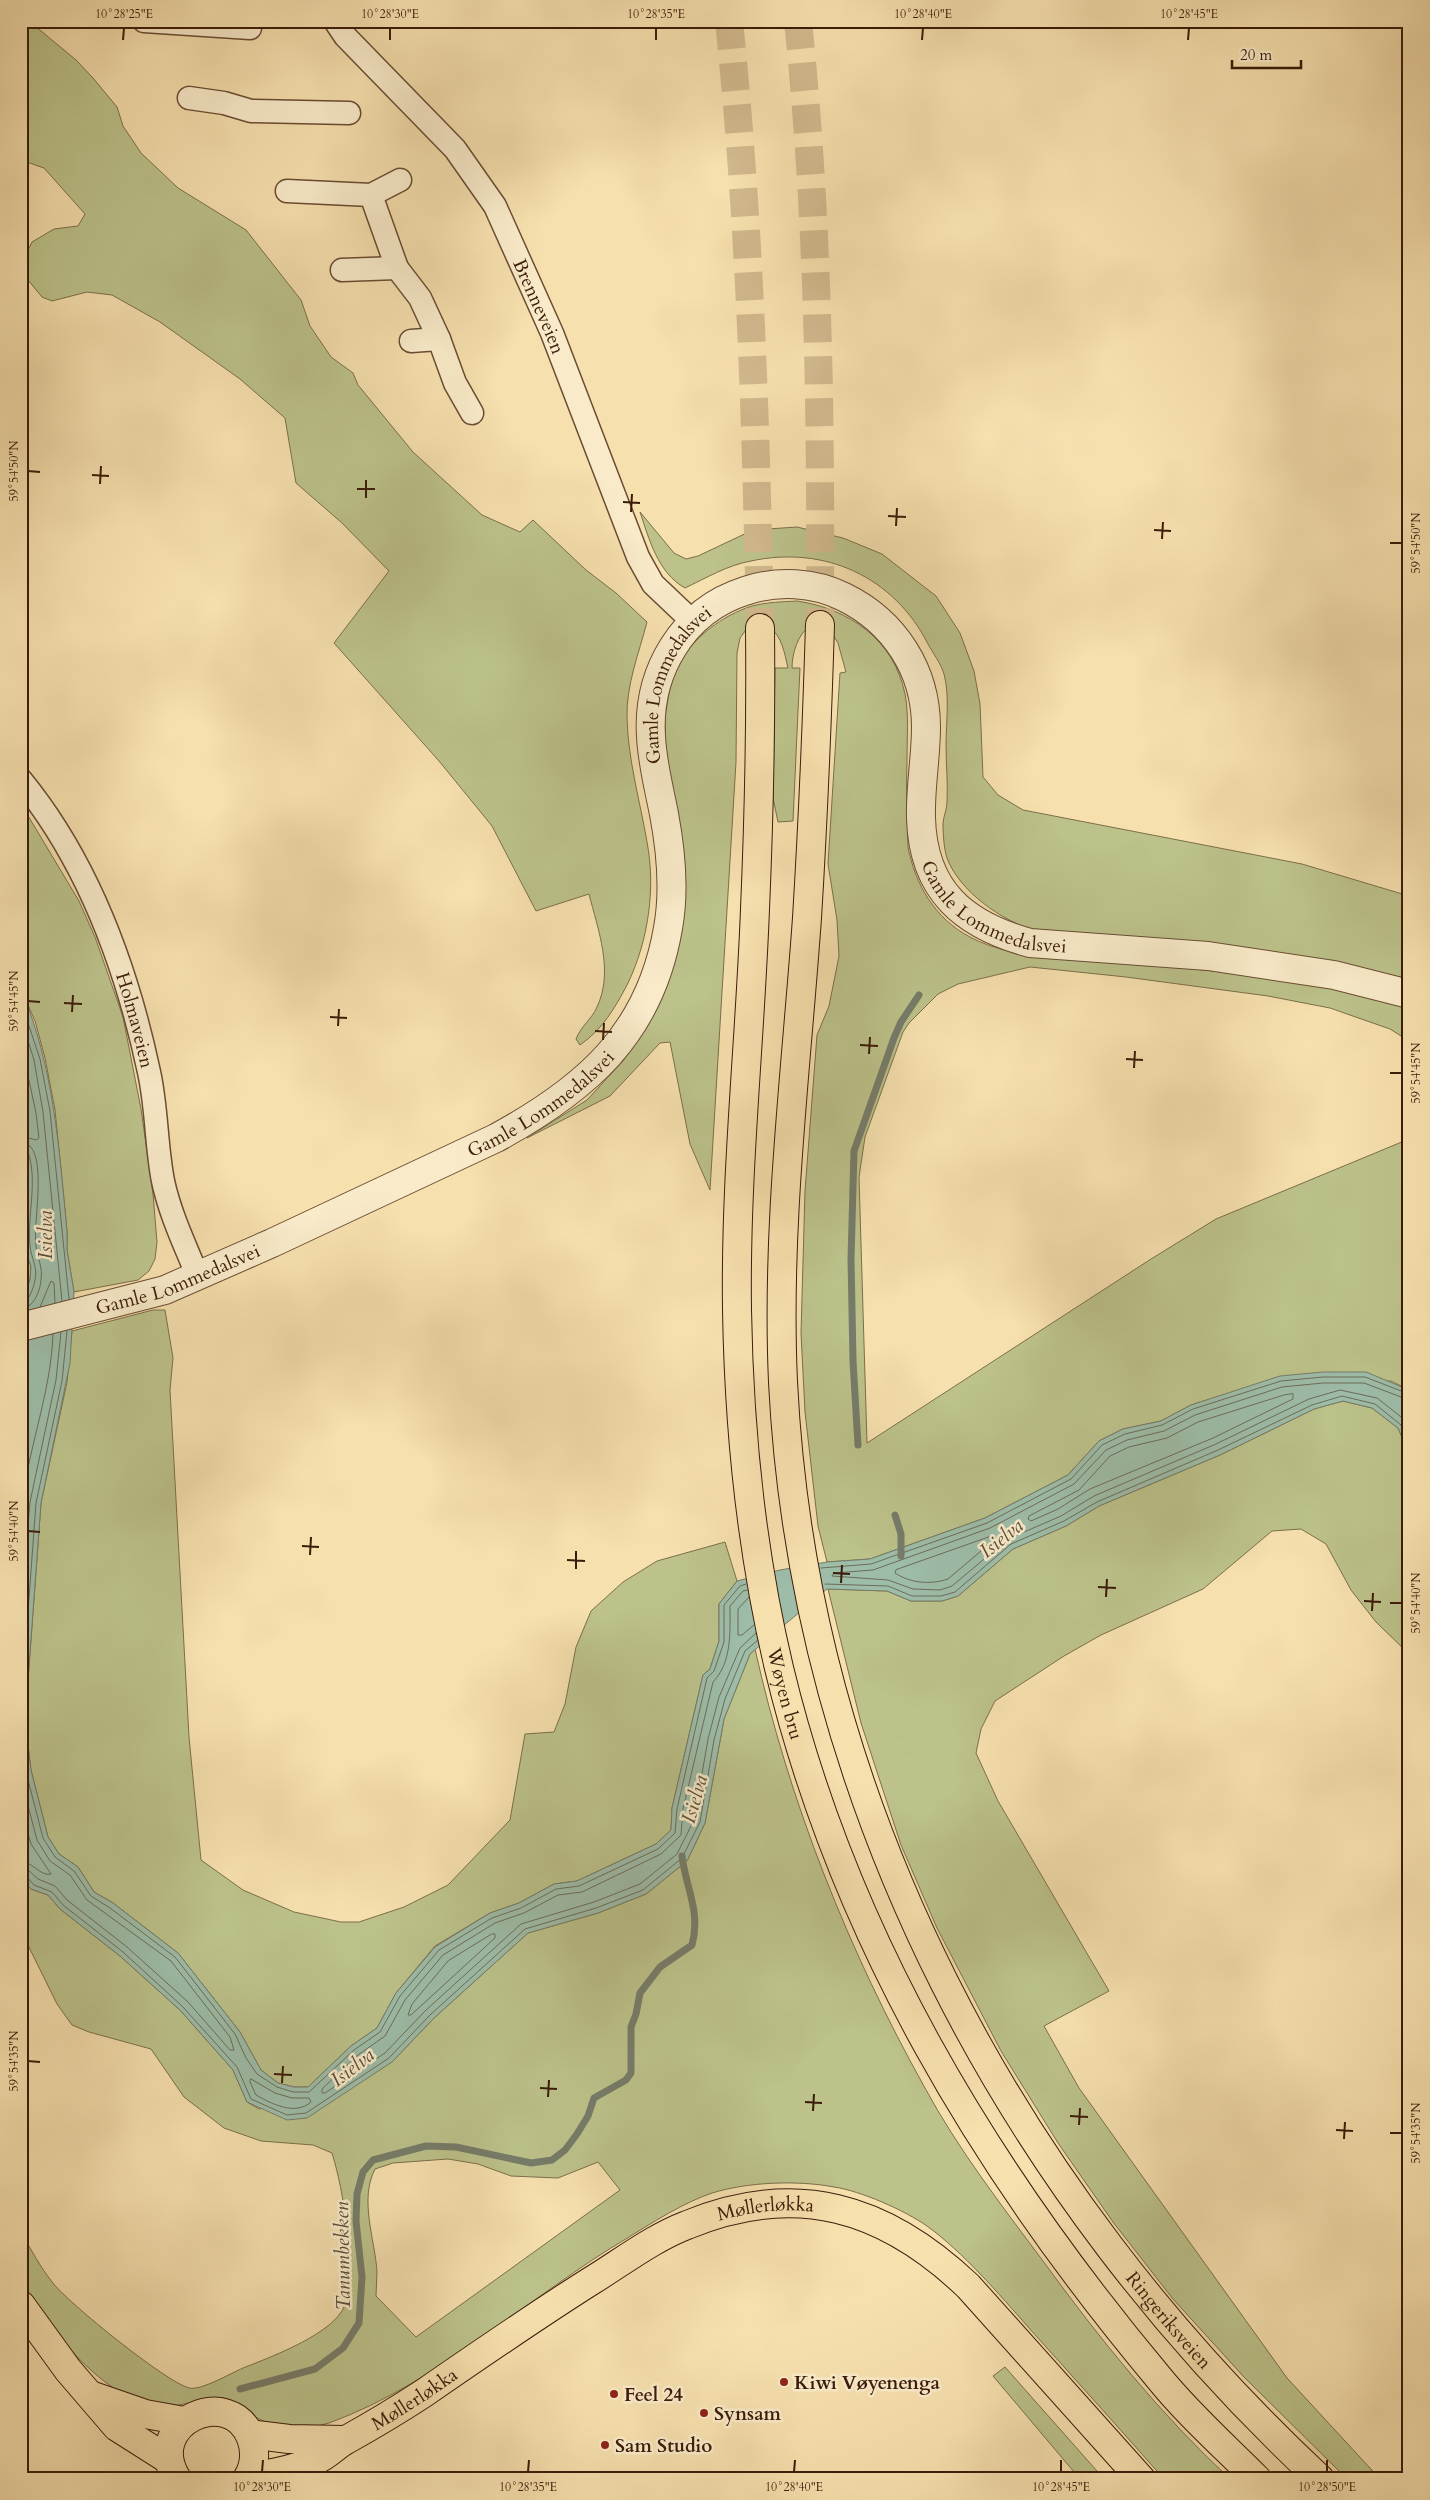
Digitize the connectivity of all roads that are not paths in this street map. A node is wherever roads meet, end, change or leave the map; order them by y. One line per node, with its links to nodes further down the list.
1 (144, 21): 3 (street)
2 (335, 21): 14 (street, Brenneveien)
3 (250, 28)
4 (189, 98): 5 (street)
5 (349, 113)
6 (400, 180): 8 (street)
7 (287, 191): 8 (street)
8 (371, 195): 9 (street)
9 (397, 268): 10 (street); 11 (street)
10 (342, 270)
11 (439, 339): 12 (street); 13 (street)
12 (411, 341)
13 (472, 413)
14 (692, 621): 18 (street, Gamle Lommedalsvei); 19 (street, Gamle Lommedalsvei)
15 (820, 625): 30 (main road, Ringeriksveien)
16 (760, 628): 29 (main road, Wøyen bru)
17 (21, 780): 19 (street, Holmaveien)
18 (1409, 994)
19 (198, 1277): 20 (street, Gamle Lommedalsvei)
20 (21, 1327)
21 (21, 2305): 22 (main road)
22 (93, 2396): 23 (main road); 26 (main road)
23 (184, 2422): 24 (main road); 26 (main road)
24 (250, 2434): 25 (main road, Møllerløkka); 27 (main road)
25 (345, 2440): 27 (main road, Møllerløkka); 28 (main road, Møllerløkka)
26 (173, 2470)
27 (248, 2478)
28 (1141, 2479)
29 (1257, 2479)
30 (1320, 2479)

